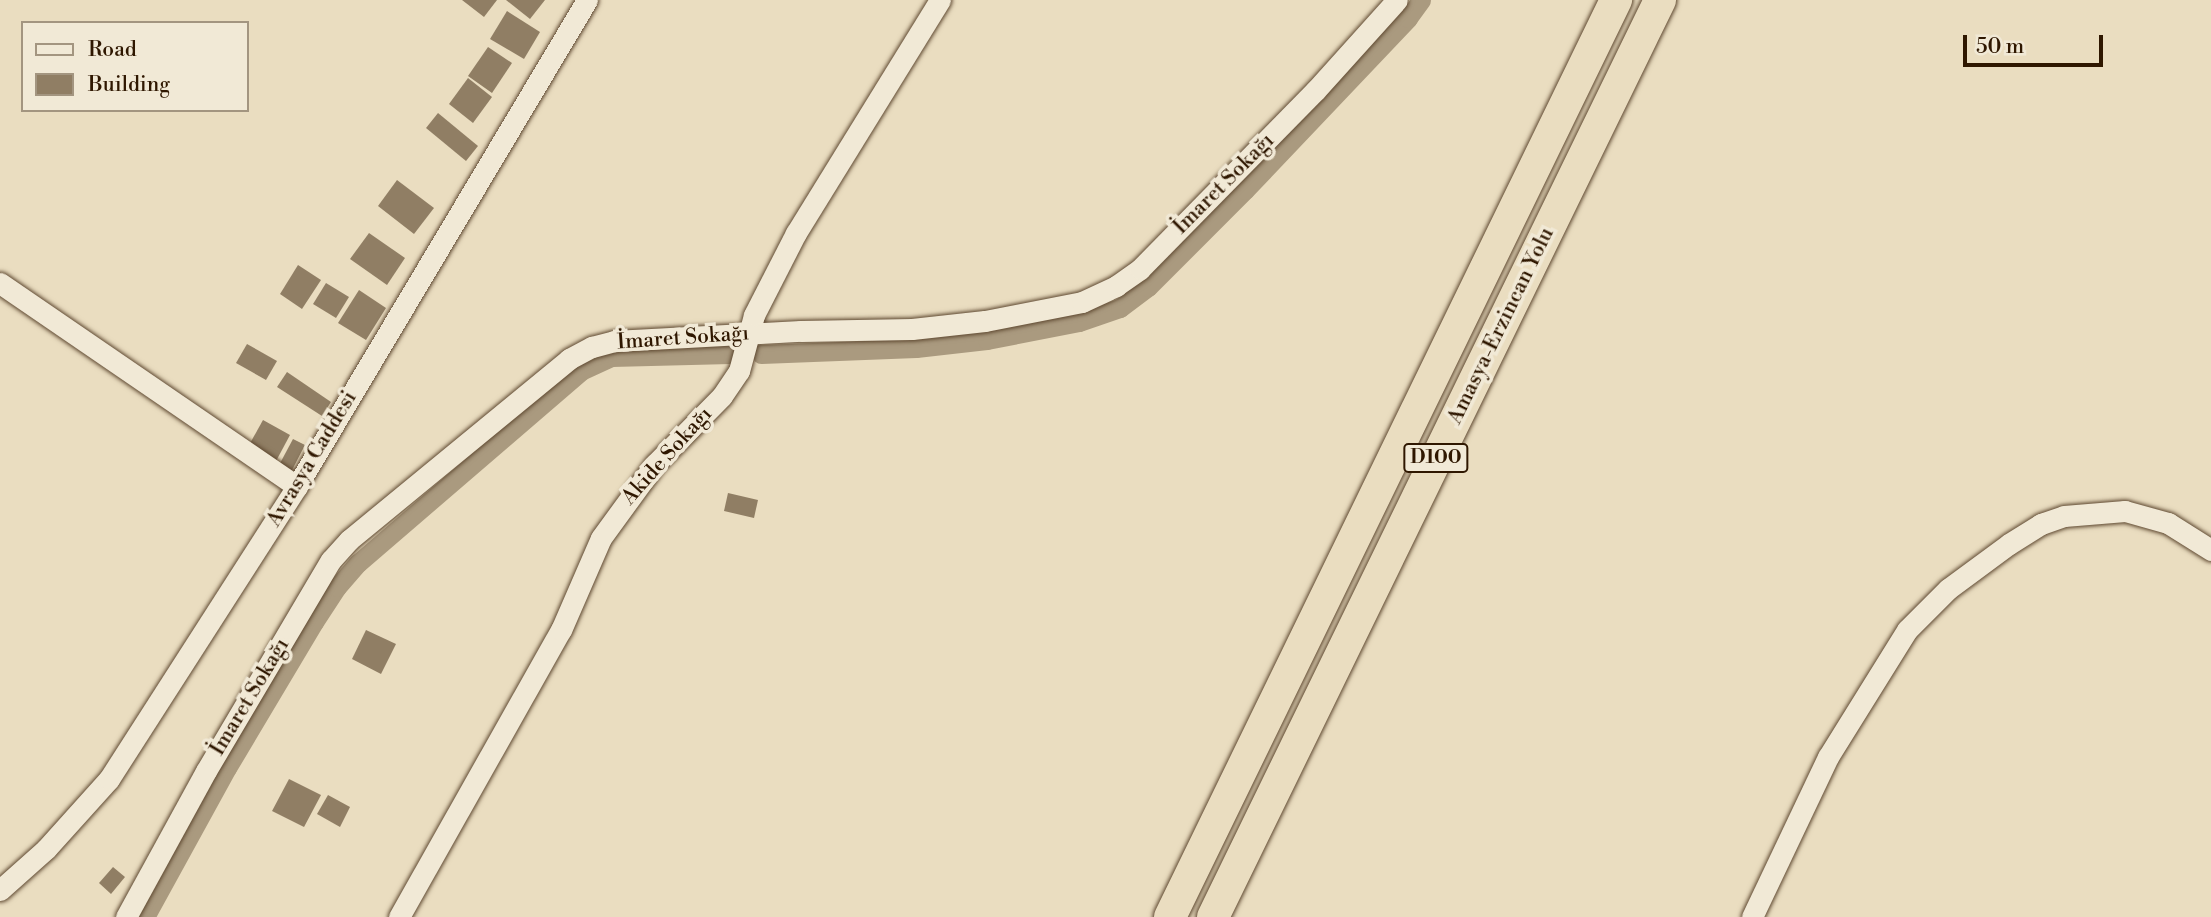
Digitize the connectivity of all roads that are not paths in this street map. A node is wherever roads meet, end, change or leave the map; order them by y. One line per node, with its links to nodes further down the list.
1 (587, 0): 8 (street, Avrasya Caddesi)
2 (940, 0): 7 (street, Akide Sokağı)
3 (1397, 0): 7 (street, İmaret Sokağı)
4 (1616, 0): 13 (highway, Amasya-Erzincan Yolu / D100)
5 (1660, 0): 14 (highway, Amasya-Erzincan Yolu / D100)
6 (0, 284): 8 (street)
7 (748, 334): 11 (street, İmaret Sokağı); 12 (street, Akide Sokağı)
8 (297, 486): 10 (street, Avrasya Caddesi)
9 (2211, 550): 15 (street)
10 (0, 890)
11 (126, 917)
12 (399, 917)
13 (1170, 917)
14 (1213, 917)
15 (1752, 917)

